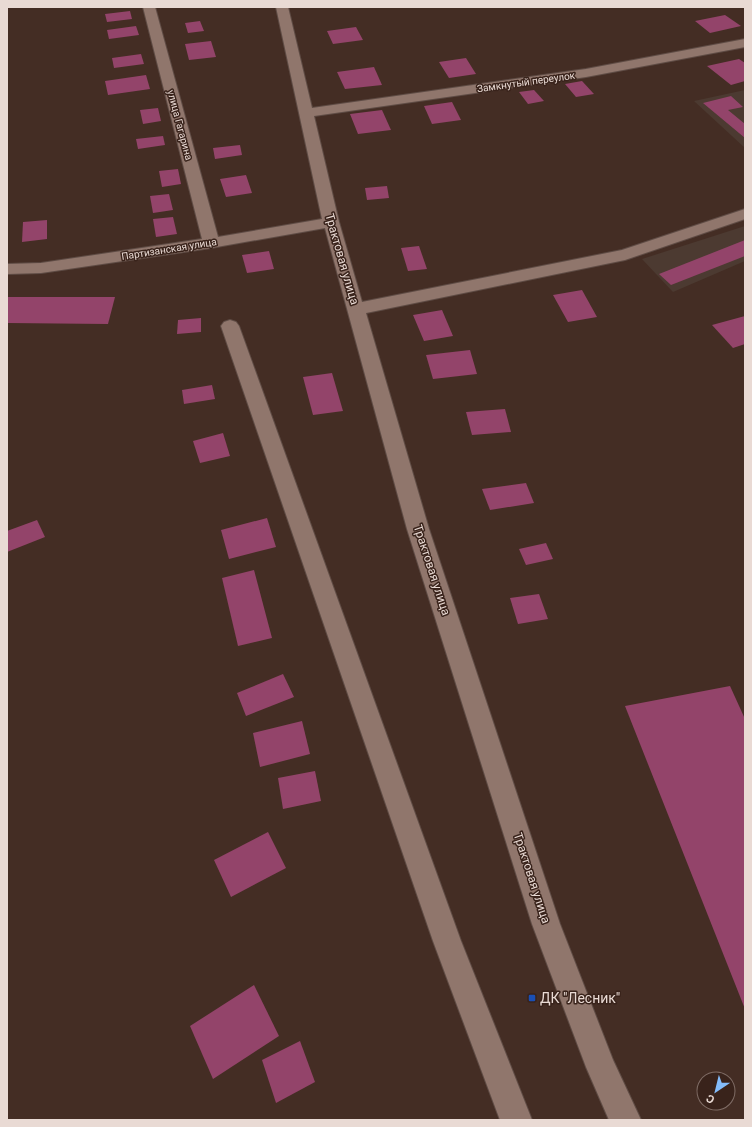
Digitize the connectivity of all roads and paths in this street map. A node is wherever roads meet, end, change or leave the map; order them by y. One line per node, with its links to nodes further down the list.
1 (149, 7): 7 (street, улица Гагарина)
2 (282, 7): 4 (street, Трактовая улица)
3 (745, 44): 4 (street, Замкнутый переулок)
4 (305, 113): 6 (street, Трактовая улица)
5 (745, 214): 9 (street)
6 (331, 222): 7 (street, Партизанская улица); 9 (street, Трактовая улица)
7 (212, 242): 8 (street, Партизанская улица)
8 (7, 269)
9 (356, 309): 12 (street, Трактовая улица)
10 (230, 326): 11 (street)
11 (516, 1120)
12 (625, 1120)

